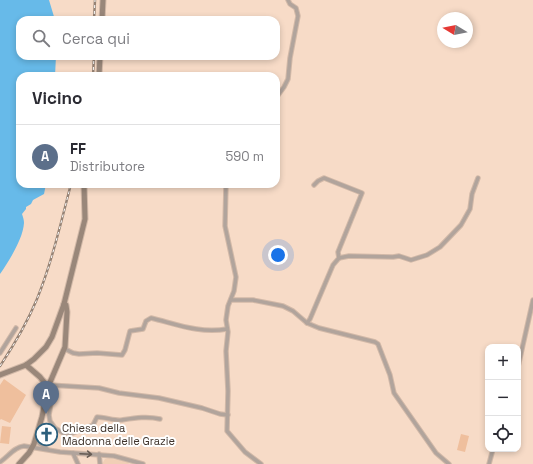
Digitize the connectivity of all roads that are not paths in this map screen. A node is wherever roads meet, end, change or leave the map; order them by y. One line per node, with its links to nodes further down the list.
1 (103, 0): 3 (main road)
2 (288, 0): 6 (street)
3 (102, 16)
4 (100, 60): 5 (main road)
5 (99, 72)
6 (280, 92)
7 (478, 178): 11 (street)
8 (314, 185): 11 (street)
9 (84, 188): 14 (main road)
10 (226, 188): 12 (street)
11 (339, 258): 15 (street)
12 (231, 300): 15 (street); 17 (street)
13 (533, 300): 20 (street)
14 (64, 304): 18 (main road); 21 (main road)
15 (308, 323): 39 (street)
16 (16, 328): 19 (street)
17 (227, 329): 18 (street); 25 (street)
18 (65, 348): 23 (main road)
19 (0, 353)
20 (521, 354)
21 (26, 365): 22 (main road); 23 (main road)
22 (0, 376)
23 (48, 386): 24 (main road); 25 (street)
24 (46, 401): 26 (street); 27 (main road)
25 (228, 414): 38 (street)
26 (160, 419)
27 (36, 438): 28 (main road); 29 (street)
28 (32, 447): 29 (street); 33 (street); 34 (main road)
29 (48, 450): 31 (street)
30 (493, 452): 40 (street)
31 (73, 453): 32 (street, one-way to 32); 35 (street)
32 (99, 454): 36 (street); 37 (street)
33 (0, 462)
34 (19, 464)
35 (78, 464)
36 (100, 464)
37 (143, 464)
38 (261, 464)
39 (449, 464)
40 (489, 464)

